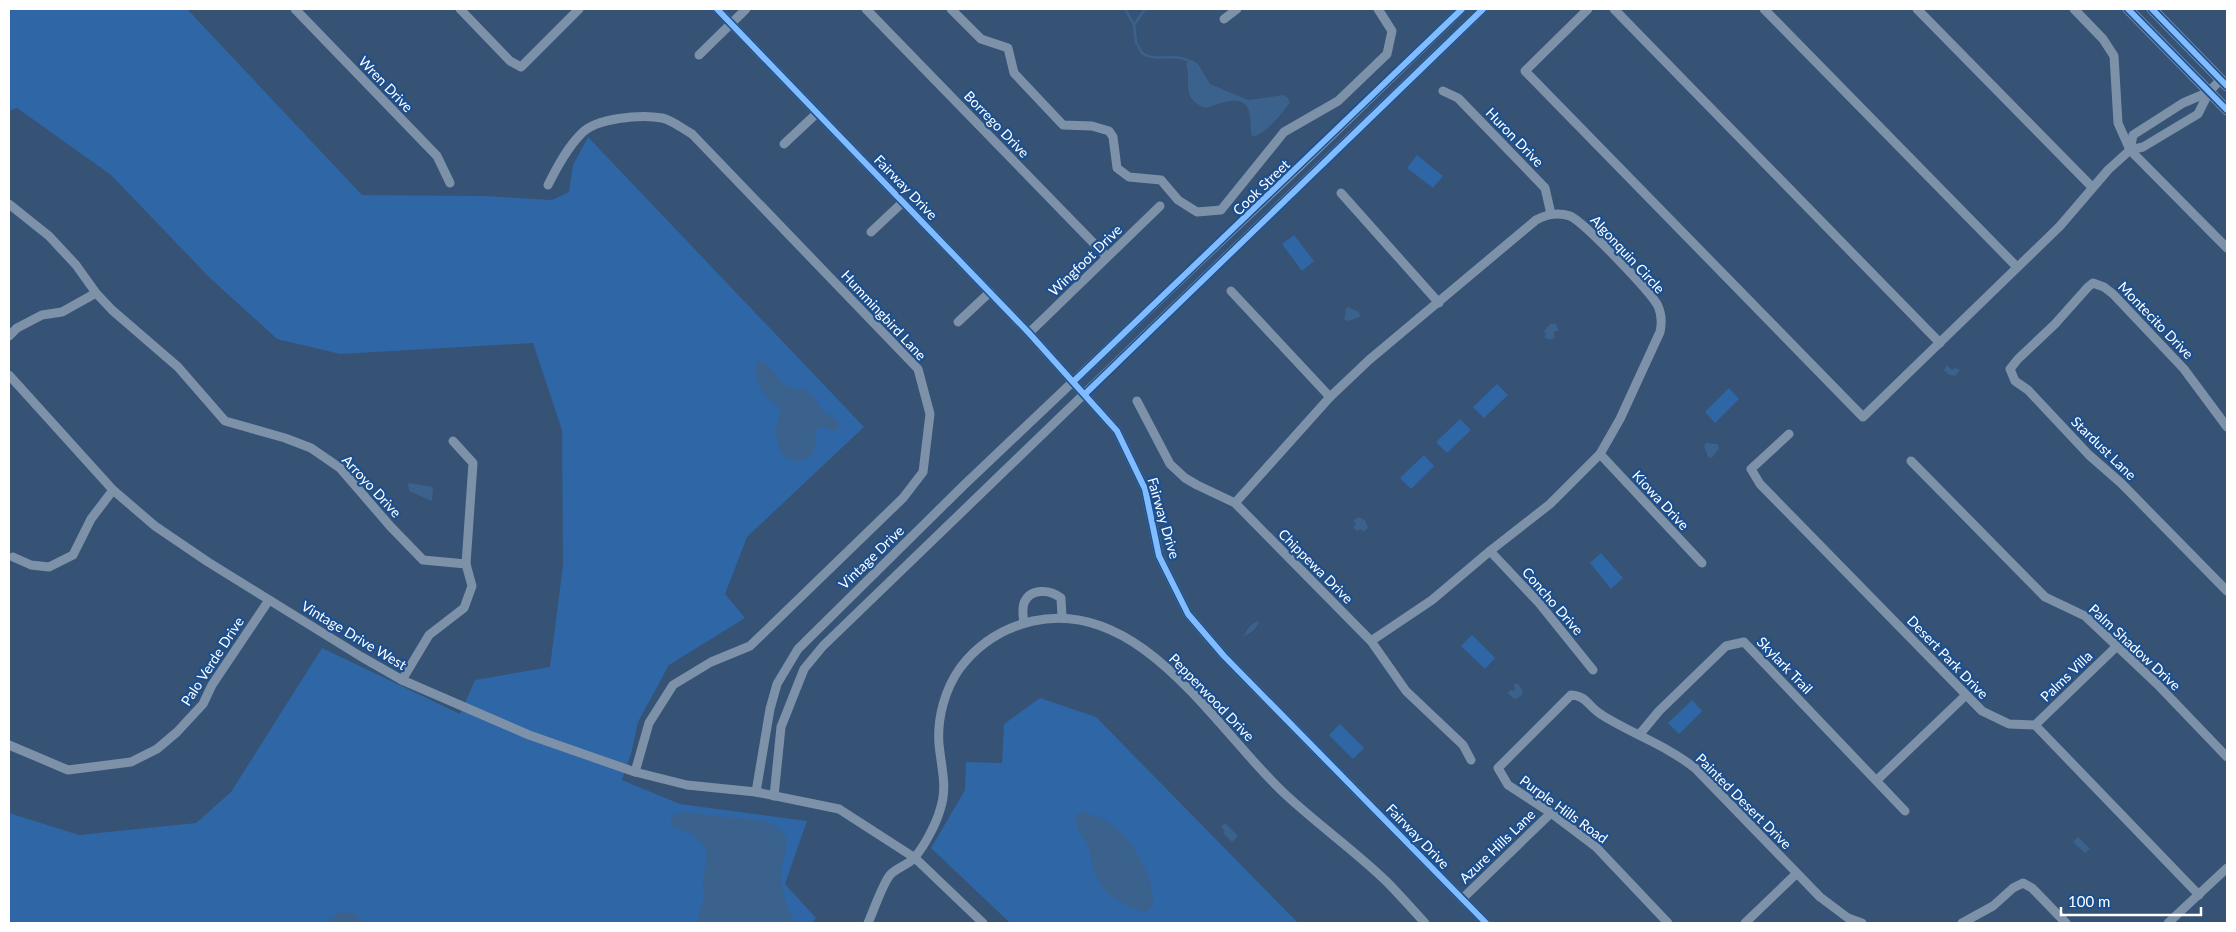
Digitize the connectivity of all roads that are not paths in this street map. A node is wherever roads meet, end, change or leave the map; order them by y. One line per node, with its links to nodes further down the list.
1 (295, 9): 29 (street, Wren Drive)
2 (460, 9): 3 (street)
3 (580, 9)
4 (717, 9): 20 (street, Fairway Drive)
5 (746, 9): 20 (street)
6 (866, 9): 39 (street, Borrego Drive)
7 (952, 9): 9 (street)
8 (1237, 9): 19 (street)
9 (1378, 9)
10 (1462, 9): 51 (street, Cook Street)
11 (1483, 9): 52 (street, Cook Street)
12 (1588, 9): 49 (street)
13 (1614, 9): 49 (street)
14 (1764, 9): 40 (street)
15 (1918, 9): 31 (street)
16 (2074, 9): 28 (street)
17 (2128, 9): 24 (main road)
18 (2152, 9): 22 (main road)
19 (1224, 19)
20 (731, 23): 21 (street); 26 (street, Fairway Drive)
21 (699, 54)
22 (2224, 83): 24 (street)
23 (1443, 91): 36 (street, Huron Drive)
24 (2209, 92): 25 (main road); 28 (street); 28 (street)
25 (2227, 110)
26 (817, 113): 27 (street); 33 (street, Fairway Drive)
27 (784, 144)
28 (2130, 150): 31 (street); 38 (street)
29 (450, 183)
30 (548, 185): 81 (street, Hummingbird Lane)
31 (2092, 187): 40 (street)
32 (1341, 193): 44 (street)
33 (903, 202): 37 (street); 42 (street, Fairway Drive)
34 (9, 204): 43 (street, Arroyo Drive)
35 (1160, 206): 39 (street, Wingfoot Drive)
36 (1551, 214): 44 (street); 58 (street, Algonquin Circle)
37 (871, 232)
38 (2227, 248)
39 (1107, 258): 47 (street, Wingfoot Drive)
40 (2017, 267): 49 (street)
41 (1231, 291): 53 (street)
42 (990, 292): 45 (street); 47 (street, Fairway Drive)
43 (96, 293): 48 (street); 65 (street, Arroyo Drive)
44 (1439, 302): 53 (street)
45 (958, 322)
46 (2055, 324): 55 (street, Montecito Drive); 66 (street, Stardust Lane)
47 (1029, 333): 51 (street, Fairway Drive)
48 (9, 336)
49 (1940, 343)
50 (9, 375): 60 (street, Vintage Drive West)
51 (1074, 381): 52 (street, Fairway Drive); 83 (street, Vintage Drive)
52 (1085, 394): 84 (street); 91 (street, Fairway Drive)
53 (1330, 397): 61 (street)
54 (1137, 401): 61 (street, Chippewa Drive)
55 (2227, 427)
56 (1789, 434): 74 (street, Desert Park Drive)
57 (453, 441): 65 (street)
58 (1600, 454): 62 (street, Algonquin Circle); 64 (street, Kiowa Drive)
59 (1911, 461): 71 (street, Palm Shadow Drive)
60 (113, 490): 63 (street); 67 (street, Vintage Drive West)
61 (1235, 503): 70 (street, Chippewa Drive)
62 (1490, 551): 70 (street, Algonquin Circle); 72 (street, Concho Drive)
63 (13, 557)
64 (1702, 563)
65 (466, 564): 73 (street)
66 (2227, 591)
67 (269, 600): 73 (street, Vintage Drive West); 77 (street, Palo Verde Drive)
68 (1062, 617): 69 (street, Pepperwood Drive); 69 (street); 94 (street, Pepperwood Drive)
69 (1024, 623): 87 (street, Pepperwood Drive)
70 (1371, 641): 80 (street, Chippewa Drive)
71 (2117, 646): 75 (street, Palms Villa); 78 (street, Palm Shadow Drive)
72 (1593, 670)
73 (402, 680): 81 (street, Vintage Drive West)
74 (1966, 695): 75 (street, Desert Park Drive); 82 (street)
75 (2035, 726): 90 (street)
76 (1639, 735): 79 (street, Painted Desert Drive); 82 (street, Skylark Trail); 89 (street, Painted Desert Drive)
77 (9, 745)
78 (2227, 757)
79 (1507, 758): 86 (street, Purple Hills Road)
80 (1471, 760)
81 (635, 772): 83 (street, Vintage Drive West)
82 (1877, 780): 85 (street, Skylark Trail)
83 (756, 792): 84 (street, Vintage Drive West)
84 (774, 796): 87 (street, Vintage Drive West)
85 (1905, 811)
86 (1551, 813): 91 (street, Azure Hills Lane); 96 (street, Purple Hills Road)
87 (915, 858): 92 (street); 93 (street, Vintage Drive West)
88 (2227, 868): 90 (street)
89 (1796, 874): 97 (street); 98 (street, Painted Desert Drive)
90 (2199, 895): 101 (street)
91 (1462, 899): 95 (street, Fairway Drive)
92 (868, 923)
93 (983, 923)
94 (1425, 923)
95 (1486, 923)
96 (1668, 923)
97 (1745, 923)
98 (1862, 923)
99 (1962, 923): 100 (street)
100 (2066, 923)
101 (2168, 923)

